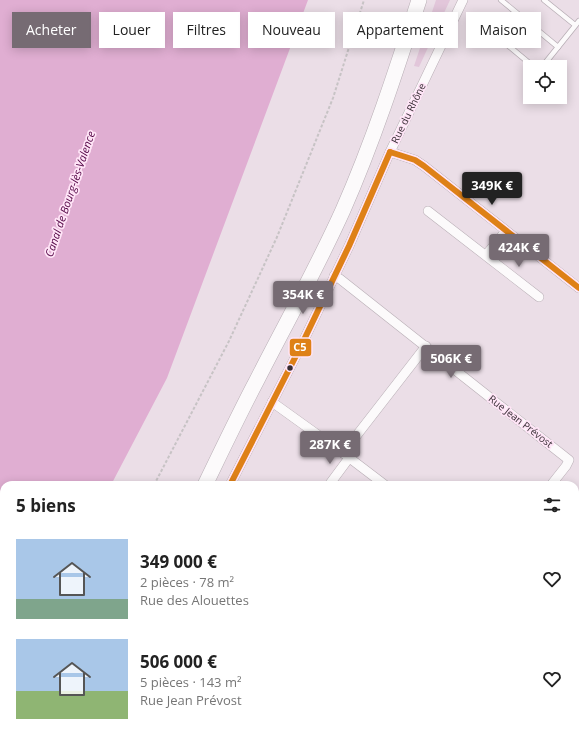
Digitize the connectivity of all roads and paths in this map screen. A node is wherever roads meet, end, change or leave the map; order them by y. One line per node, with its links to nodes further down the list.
1 (364, 0): 22 (path)
2 (419, 0): 23 (main road)
3 (463, 0): 12 (street, Rue du Rhône)
4 (501, 0): 8 (lane)
5 (544, 0): 7 (lane)
6 (579, 20): 7 (lane)
7 (575, 25): 8 (lane)
8 (558, 47): 11 (lane)
9 (511, 48): 10 (lane)
10 (526, 60)
11 (548, 60)
12 (390, 152): 14 (street); 16 (street, Rue du Rhône)
13 (428, 211): 15 (street)
14 (506, 231): 15 (street); 17 (street)
15 (486, 255): 18 (street)
16 (334, 276): 19 (street, Rue Jean Prévost); 20 (street, Rue du Rhône)
17 (579, 288)
18 (539, 297)
19 (426, 346): 21 (street); 27 (street, Rue Jean Prévost)
20 (272, 402): 21 (street); 24 (street, Rue du Rhône)
21 (346, 455): 25 (street); 26 (street)
22 (156, 481)
23 (207, 481)
24 (232, 481)
25 (331, 481)
26 (380, 481)
27 (554, 481)

